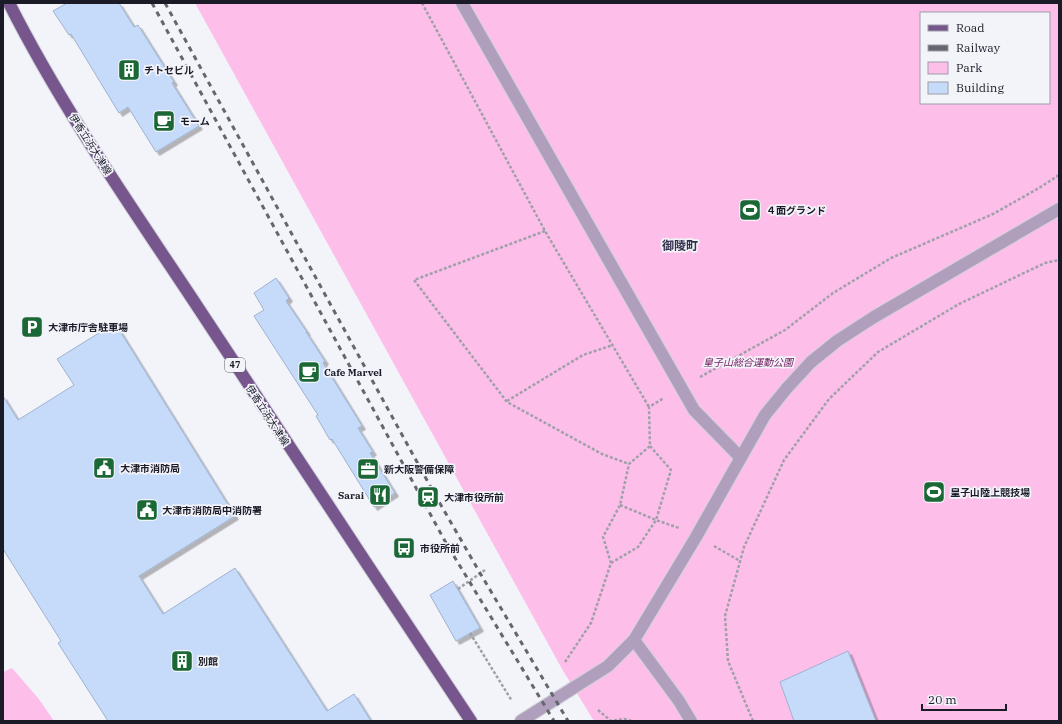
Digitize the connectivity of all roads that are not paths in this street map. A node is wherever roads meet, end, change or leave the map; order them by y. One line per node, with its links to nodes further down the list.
1 (9, 3): 6 (main road, 伊香立浜大津線 / 47)
2 (462, 3): 4 (lane)
3 (1059, 209): 4 (lane)
4 (740, 457): 5 (lane)
5 (634, 640): 7 (lane); 8 (lane)
6 (471, 721)
7 (521, 721)
8 (691, 721)

